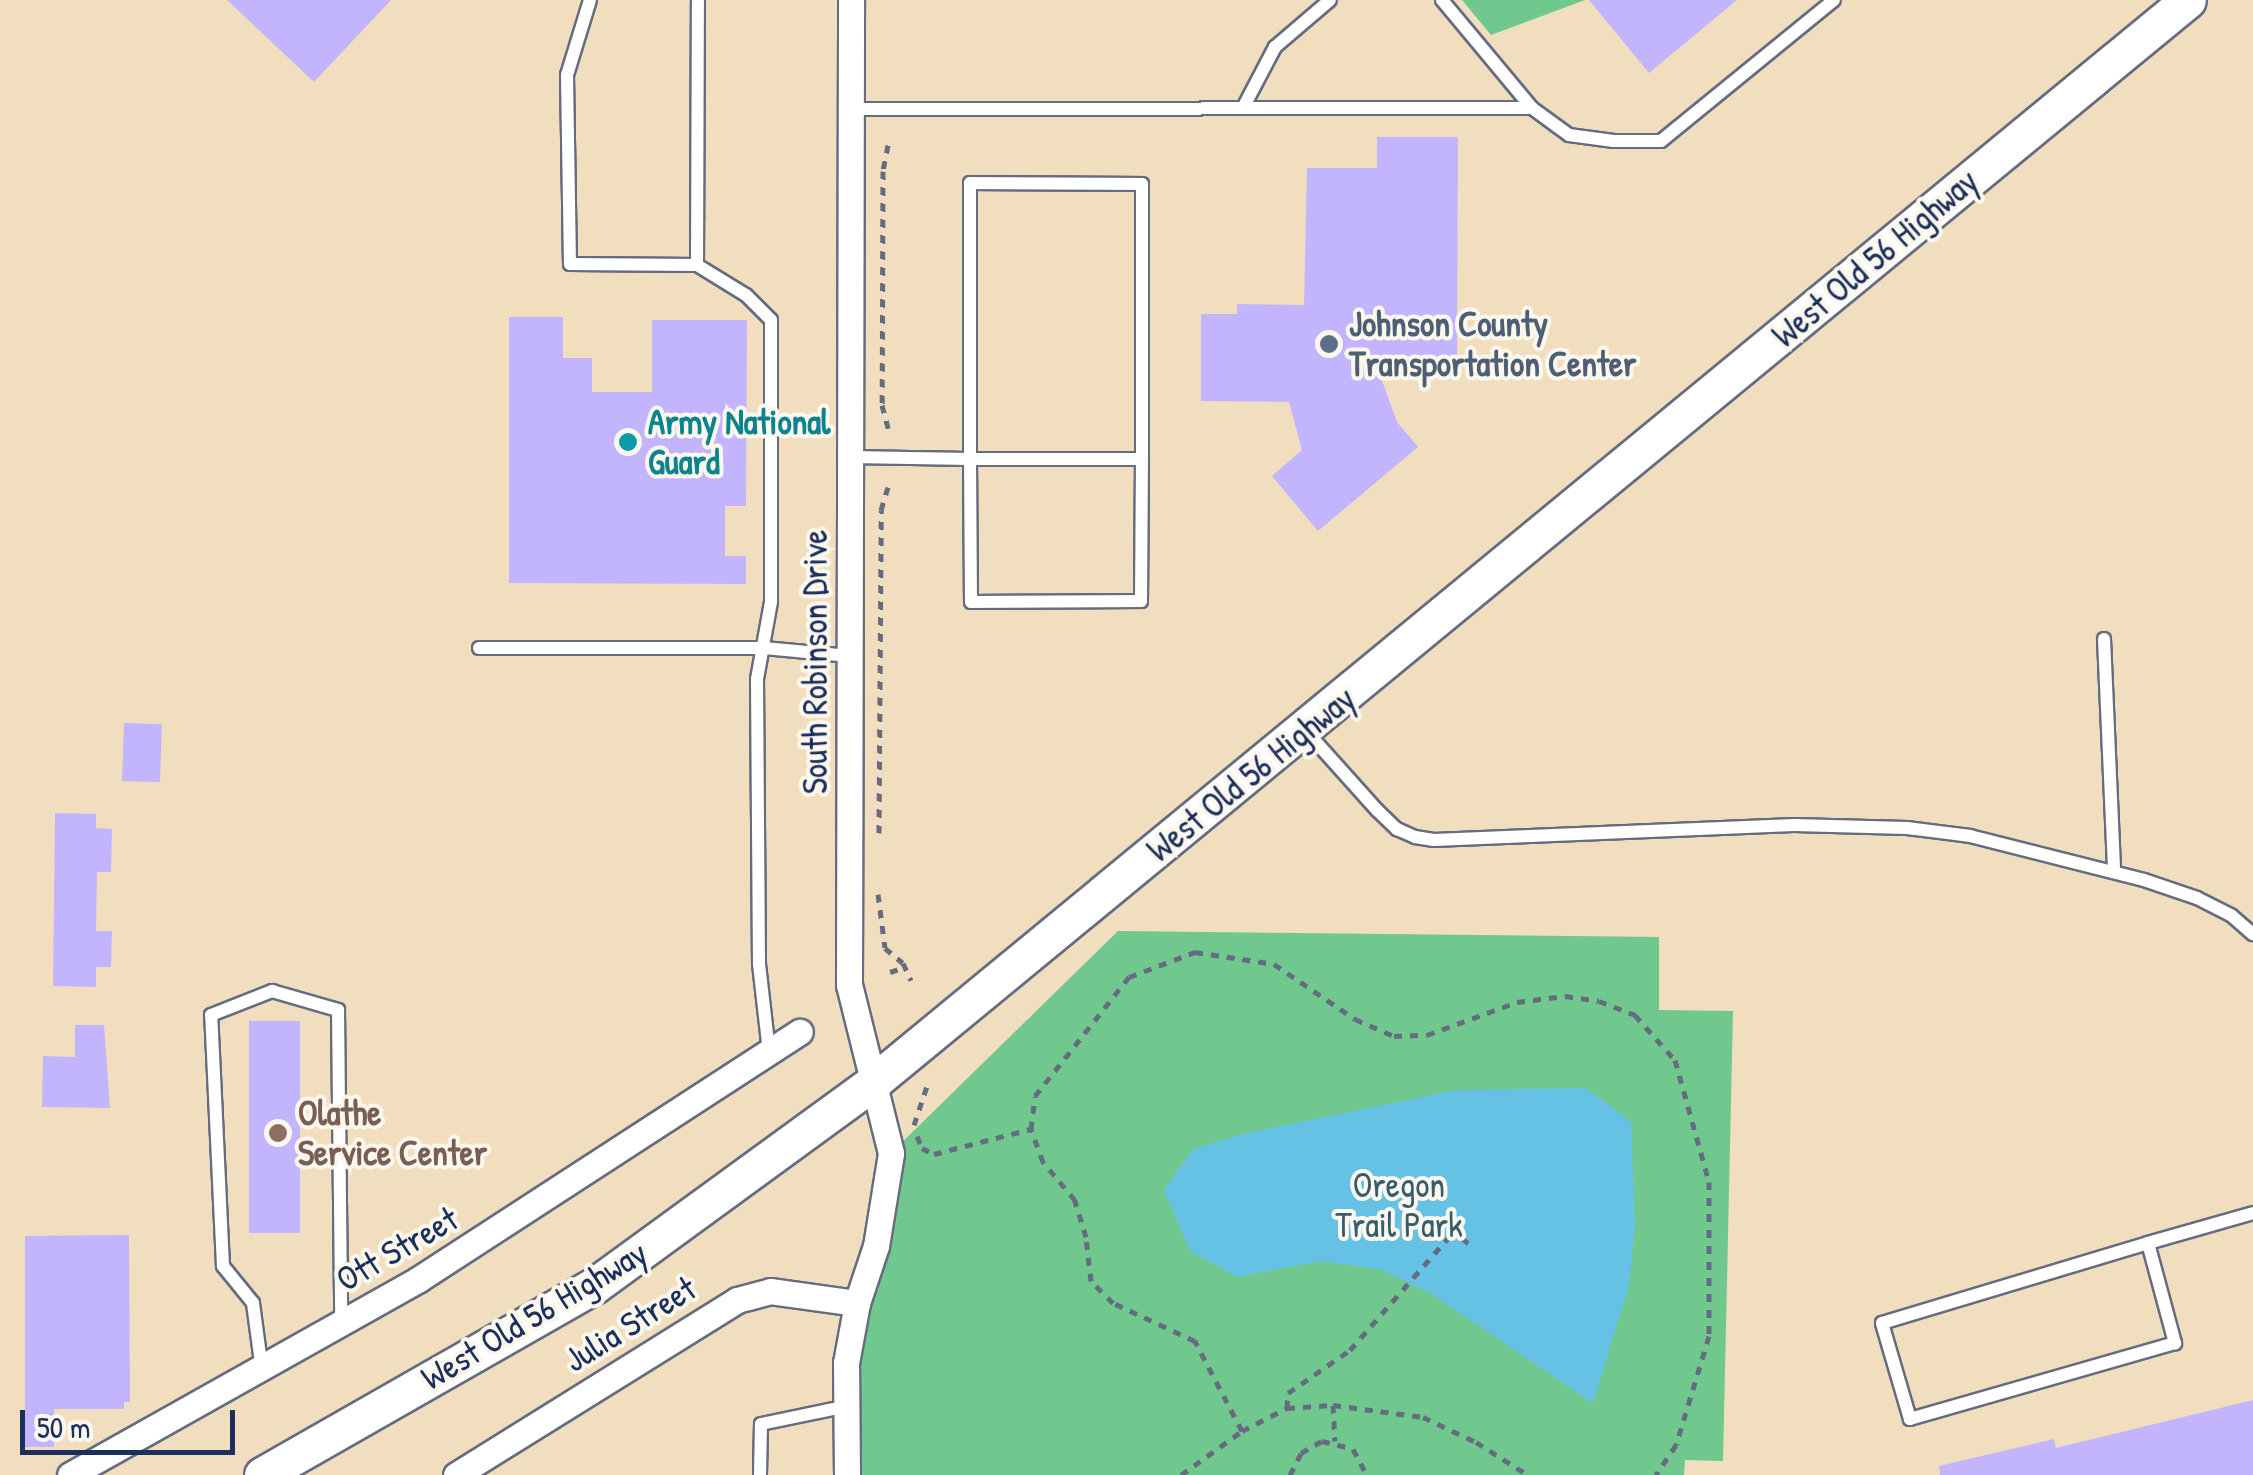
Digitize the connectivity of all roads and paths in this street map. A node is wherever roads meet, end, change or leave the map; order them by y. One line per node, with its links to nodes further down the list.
1 (590, 0): 12 (lane)
2 (698, 0): 12 (lane)
3 (851, 0): 10 (street, South Robinson Drive)
4 (1330, 0): 8 (lane)
5 (1442, 0): 9 (lane)
6 (1834, 0): 9 (lane)
7 (2188, 0): 22 (main road, West Old 56 Highway)
8 (1242, 108): 9 (lane); 10 (lane)
9 (1532, 108)
10 (852, 109): 14 (street, South Robinson Drive)
11 (888, 145): 13 (path)
12 (697, 265): 20 (lane)
13 (889, 431)
14 (850, 457): 16 (lane); 21 (street, South Robinson Drive)
15 (1142, 459): 16 (lane); 16 (lane); 16 (lane)
16 (970, 460)
17 (888, 486): 23 (path)
18 (2104, 639): 24 (lane)
19 (479, 648): 20 (lane)
20 (764, 648): 21 (lane); 31 (lane)
21 (850, 656): 32 (street, South Robinson Drive)
22 (1305, 730): 24 (lane); 32 (main road, West Old 56 Highway)
23 (879, 838)
24 (2114, 872): 26 (lane)
25 (878, 877): 27 (path)
26 (2253, 934)
27 (905, 967): 28 (path); 29 (path)
28 (890, 972)
29 (911, 980)
30 (800, 1032): 31 (street, Ott Street)
31 (769, 1052): 41 (street, Ott Street)
32 (876, 1080): 40 (street, South Robinson Drive); 49 (main road, West Old 56 Highway)
33 (928, 1083): 34 (path)
34 (1031, 1129): 46 (path); 57 (path)
35 (2253, 1214): 38 (lane)
36 (1438, 1217): 37 (path)
37 (1454, 1231): 39 (path); 45 (path)
38 (2148, 1243): 38 (lane)
39 (1468, 1244)
40 (858, 1304): 43 (street, South Robinson Drive); 50 (street, Julia Street)
41 (341, 1322): 42 (street, Ott Street); 42 (lane)
42 (262, 1370): 48 (street, Ott Street)
43 (847, 1406): 51 (lane); 52 (street, South Robinson Drive)
44 (1333, 1406): 45 (path); 47 (path); 56 (path)
45 (1287, 1408): 46 (path)
46 (1242, 1431): 53 (path)
47 (1335, 1441): 54 (path); 55 (path)
48 (70, 1475)
49 (262, 1475)
50 (456, 1475)
51 (760, 1475)
52 (847, 1475)
53 (1181, 1475)
54 (1290, 1475)
55 (1367, 1475)
56 (1528, 1475)
57 (1656, 1475)

